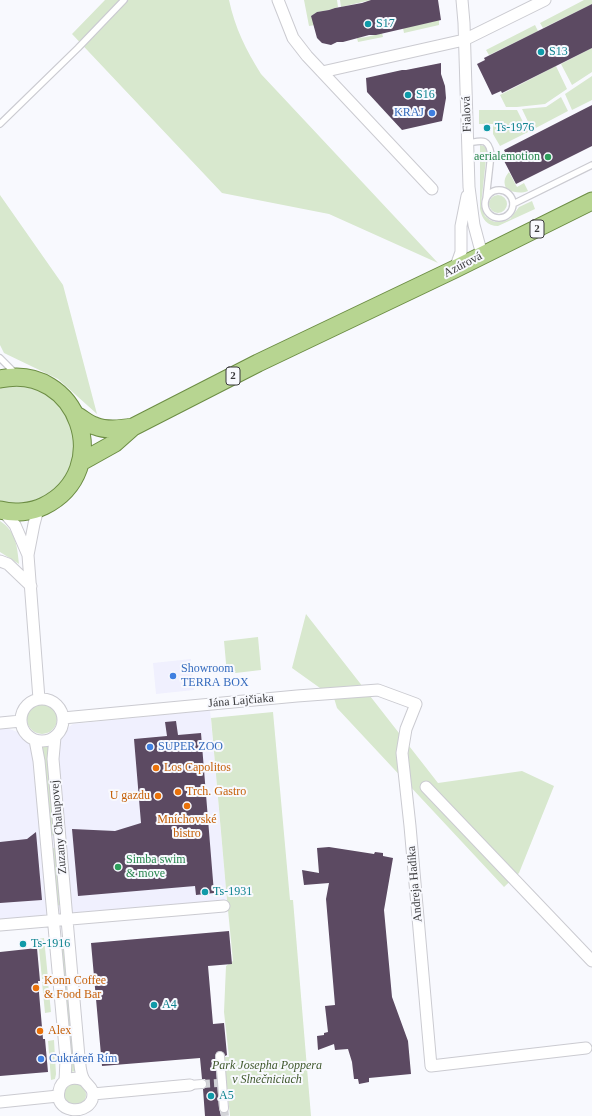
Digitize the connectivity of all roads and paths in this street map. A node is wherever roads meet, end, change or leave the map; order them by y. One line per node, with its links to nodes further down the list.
1 (124, 0): 7 (lane)
2 (278, 0): 6 (street)
3 (462, 0): 5 (street, Fialová)
4 (545, 0): 5 (street)
5 (464, 40): 6 (street); 8 (street, Fialová)
6 (322, 72): 11 (street)
7 (0, 124)
8 (468, 143): 10 (street, Fialová); 12 (lane)
9 (592, 165): 14 (lane)
10 (469, 187): 15 (street, Fialová); 16 (street, Fialová)
11 (432, 189)
12 (486, 201): 14 (lane); 14 (lane)
13 (592, 201): 15 (main road, Azúrová / 2)
14 (513, 204)
15 (482, 256): 16 (main road, Azúrová / 2)
16 (455, 269): 21 (main road, Azúrová / 2)
17 (0, 358): 18 (lane)
18 (20, 377): 19 (main road, 2); 20 (main road, 2)
19 (0, 379)
20 (76, 414): 21 (main road, 2); 22 (main road, 2)
21 (133, 427): 22 (main road, 2)
22 (81, 462): 23 (main road, 2)
23 (38, 509): 24 (main road, 2); 25 (street)
24 (2, 510): 25 (street)
25 (28, 556): 27 (street)
26 (0, 561): 27 (street)
27 (31, 586): 28 (street)
28 (39, 699): 30 (street); 31 (street)
29 (416, 704): 30 (street, Jána Lajčiaka); 41 (street, Andreja Hadíka)
30 (63, 718): 33 (street, Zuzany Chalupovej)
31 (21, 721): 32 (street); 34 (street, Zuzany Chalupovej)
32 (0, 723)
33 (55, 737): 34 (street); 37 (street, Zuzany Chalupovej)
34 (35, 740): 38 (street, Zuzany Chalupovej)
35 (426, 787): 40 (street)
36 (224, 906): 37 (street)
37 (67, 918): 38 (street); 43 (street, Zuzany Chalupovej)
38 (53, 920): 39 (street); 44 (street, Zuzany Chalupovej)
39 (0, 925)
40 (592, 960)
41 (586, 1048)
42 (220, 1056): 50 (street)
43 (83, 1080): 44 (street); 47 (street, Zuzany Chalupovej)
44 (65, 1081): 48 (street, Zuzany Chalupovej)
45 (202, 1084): 46 (street)
46 (190, 1085): 47 (street)
47 (92, 1094): 51 (street)
48 (58, 1096): 49 (street); 52 (street)
49 (0, 1102)
50 (224, 1108)
51 (86, 1112): 52 (street)
52 (69, 1113)

